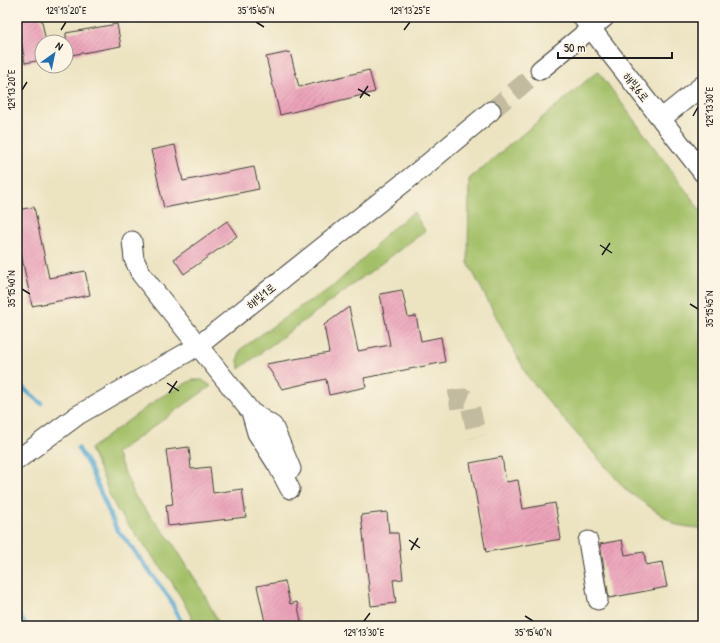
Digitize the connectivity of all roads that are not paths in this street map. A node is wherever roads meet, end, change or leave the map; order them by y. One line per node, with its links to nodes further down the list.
1 (605, 17): 2 (street)
2 (586, 23): 3 (street); 6 (street, 해빛6로)
3 (540, 70)
4 (703, 85): 6 (street)
5 (491, 111): 9 (street, 해빛1로)
6 (661, 119): 7 (street, 해빛6로)
7 (703, 173)
8 (132, 241): 9 (street)
9 (198, 346): 10 (street, 해빛1로); 11 (street)
10 (17, 460)
11 (294, 487)
12 (588, 541): 13 (street)
13 (598, 600)

